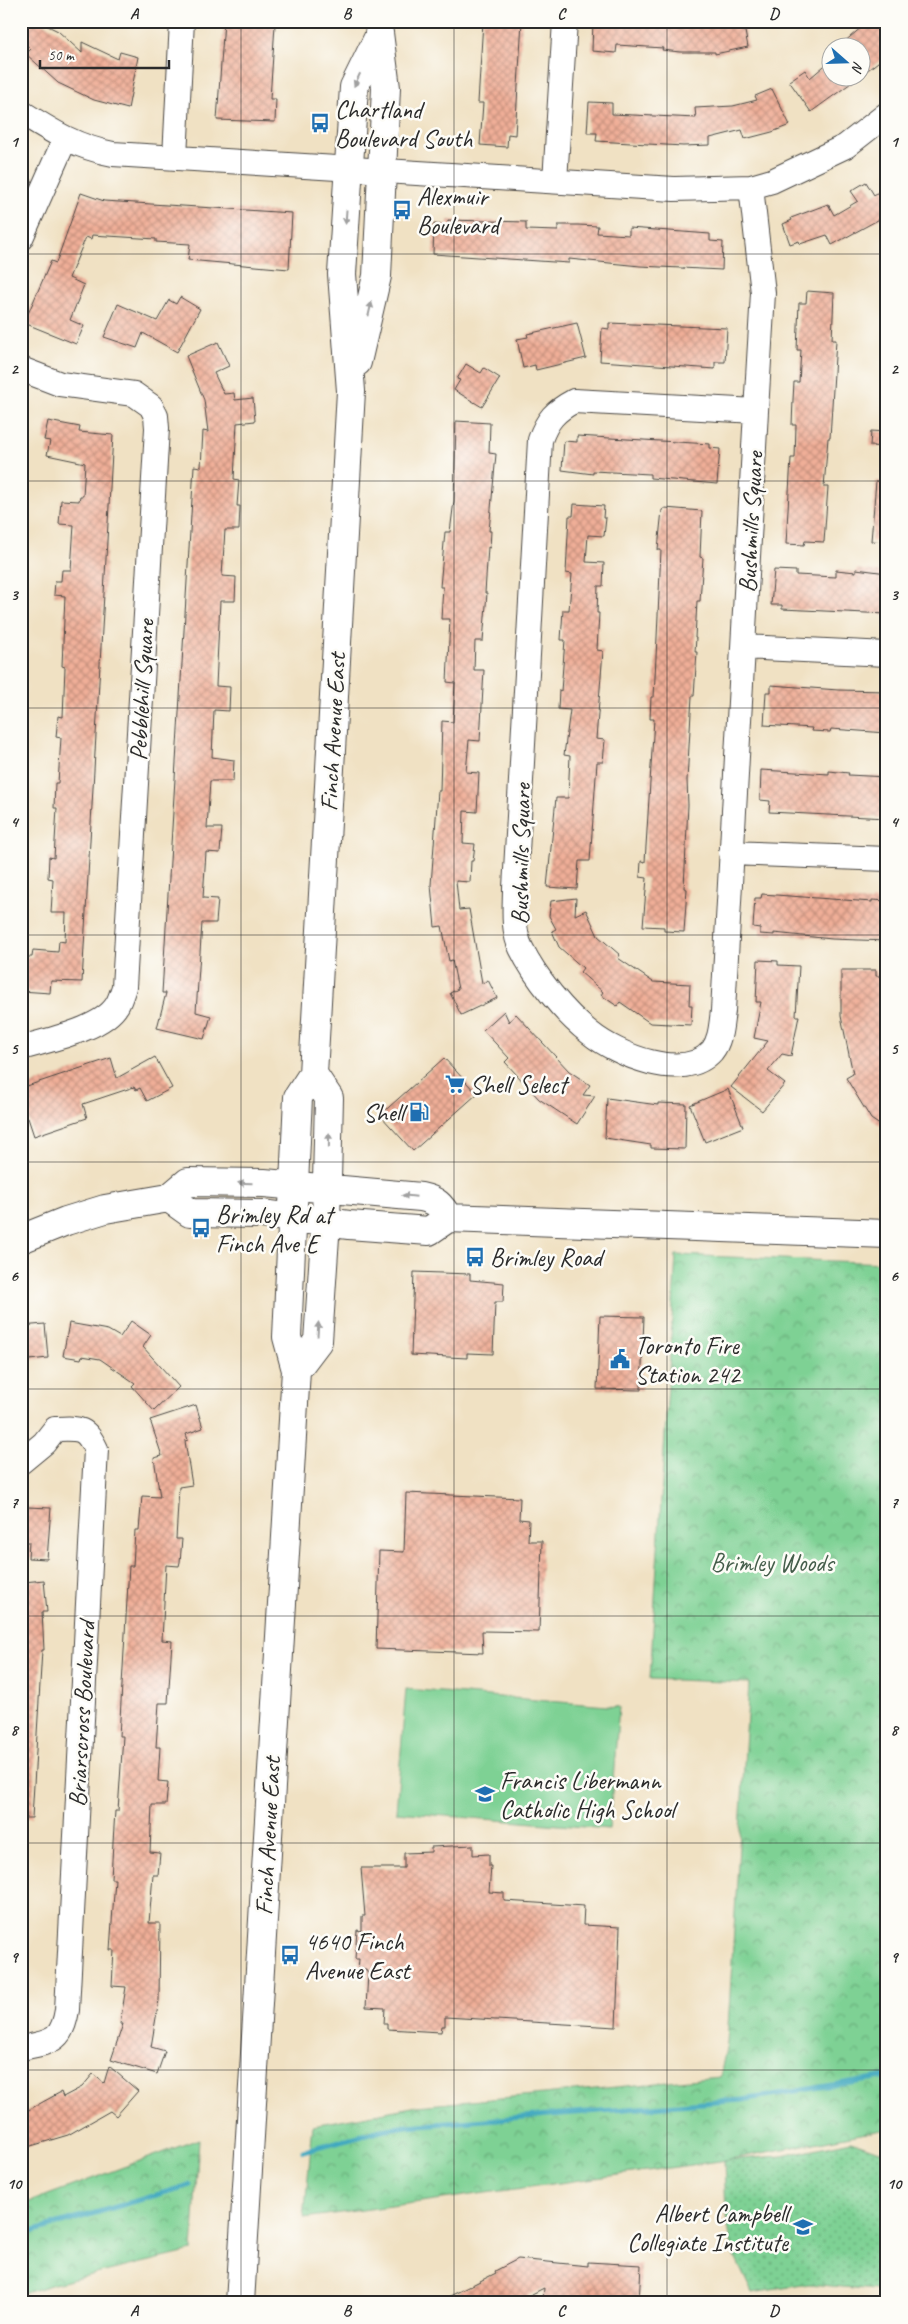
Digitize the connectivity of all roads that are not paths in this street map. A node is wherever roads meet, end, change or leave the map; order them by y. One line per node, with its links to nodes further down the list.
1 (182, 21): 7 (street)
2 (565, 21): 10 (street)
3 (379, 29): 8 (main road, Finch Avenue East, one-way to 8); 9 (main road, Finch Avenue East)
4 (21, 112): 6 (street)
5 (886, 117): 11 (street)
6 (65, 139): 7 (street); 12 (street)
7 (174, 157): 8 (street)
8 (350, 168): 9 (street); 14 (main road, Finch Avenue East, one-way to 14)
9 (382, 170): 10 (street); 14 (main road, Finch Avenue East, one-way to 9)
10 (555, 181): 11 (street)
11 (751, 187): 15 (street, Bushmills Square)
12 (21, 238)
13 (21, 369): 20 (street, Pebblehill Square)
14 (351, 391): 21 (main road, Finch Avenue East)
15 (756, 411): 16 (street, Bushmills Square); 18 (street, Bushmills Square)
16 (743, 647): 17 (street); 18 (street, Bushmills Square)
17 (887, 654)
18 (731, 853): 19 (street)
19 (887, 859)
20 (21, 1048)
21 (312, 1074): 22 (main road, Finch Avenue East); 23 (main road, one-way to 21)
22 (294, 1186): 23 (main road); 24 (main road, one-way to 24); 25 (main road, Finch Avenue East)
23 (327, 1188): 26 (main road, one-way to 23); 27 (main road)
24 (169, 1198): 25 (main road); 29 (main road)
25 (292, 1217): 27 (main road); 30 (main road, Finch Avenue East)
26 (448, 1218): 27 (main road); 28 (main road)
27 (326, 1222): 30 (main road, one-way to 27)
28 (887, 1234)
29 (21, 1239)
30 (296, 1370): 33 (main road, Finch Avenue East)
31 (21, 1462): 32 (street, Briarscross Boulevard)
32 (21, 2048)
33 (240, 2303)

